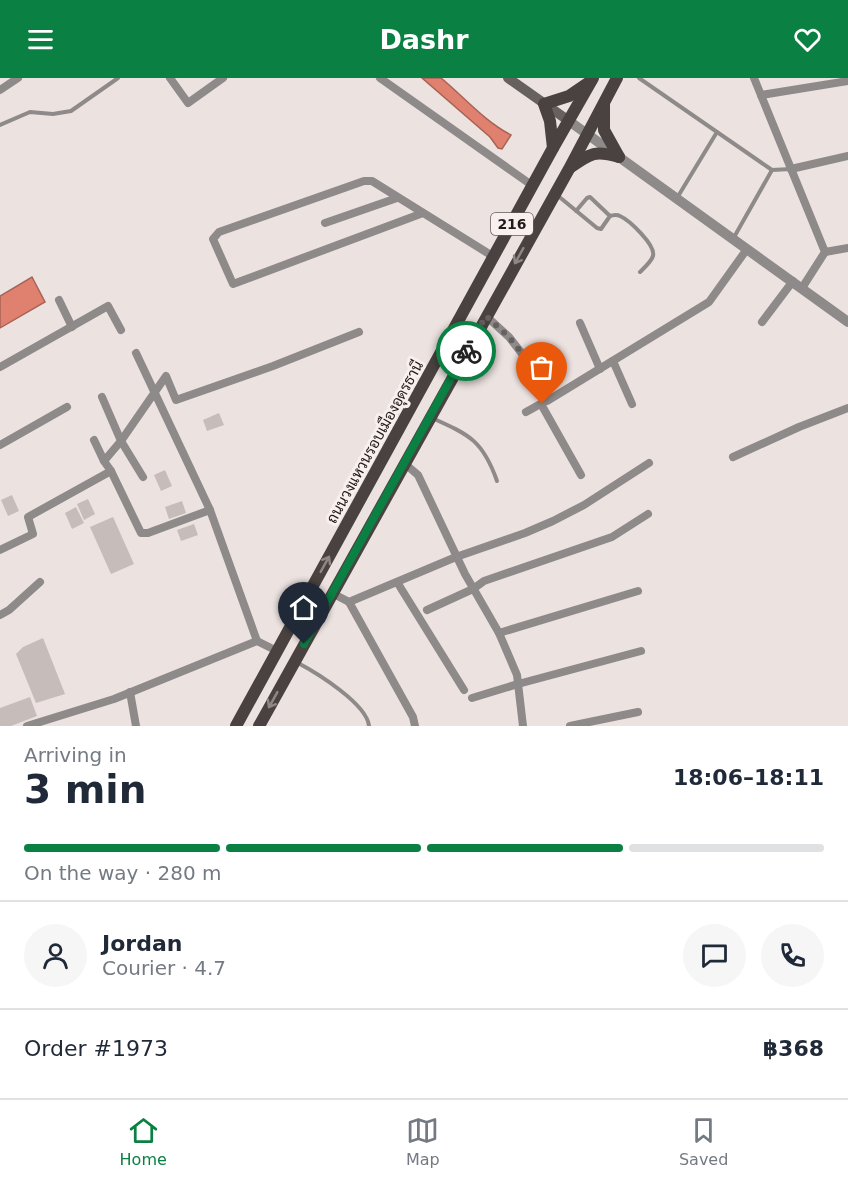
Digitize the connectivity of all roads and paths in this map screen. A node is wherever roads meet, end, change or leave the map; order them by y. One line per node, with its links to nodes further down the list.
1 (18, 78): 14 (street)
2 (118, 78): 19 (lane)
3 (170, 78): 4 (street)
4 (223, 78)
5 (380, 78): 28 (street)
6 (508, 78): 17 (main road)
7 (617, 78): 16 (main road, 216)
8 (639, 78): 13 (lane)
9 (652, 78): 13 (lane)
10 (754, 78): 15 (street)
11 (592, 79): 17 (main road); 18 (main road, ถนนวงแหวนรอบเมืองอุดรธานี / 216)
12 (848, 81): 15 (street)
13 (648, 84): 20 (lane)
14 (0, 90)
15 (761, 95): 26 (street)
16 (605, 100): 21 (main road, 216); 24 (main road)
17 (544, 104): 18 (main road); 22 (main road)
18 (569, 121): 21 (street); 22 (main road, ถนนวงแหวนรอบเมืองอุดรธานี / 216)
19 (0, 125)
20 (717, 132): 27 (lane); 31 (lane)
21 (586, 134): 24 (street); 25 (main road, 216)
22 (553, 147): 28 (main road, ถนนวงแหวนรอบเมืองอุดรธานี / 216)
23 (848, 156): 26 (street)
24 (619, 157): 25 (main road); 31 (street)
25 (569, 169): 29 (main road, 216)
26 (791, 169): 27 (lane); 39 (street)
27 (772, 170): 36 (lane)
28 (533, 186): 40 (main road, ถนนวงแหวนรอบเมืองอุดรธานี / 216)
29 (554, 193): 32 (lane); 44 (main road, 216, one-way to 44)
30 (397, 198): 33 (street); 33 (street); 35 (street)
31 (676, 199): 36 (street)
32 (576, 211): 34 (lane); 34 (lane)
33 (423, 213): 40 (street)
34 (610, 216): 41 (lane)
35 (326, 223)
36 (733, 239): 38 (street)
37 (848, 248): 39 (street)
38 (747, 249): 42 (street); 52 (street)
39 (825, 252): 42 (street)
40 (494, 257): 88 (main road, ถนนวงแหวนรอบเมืองอุดรธานี / 216, one-way to 40)
41 (640, 272)
42 (797, 284): 45 (street); 46 (street)
43 (59, 300): 48 (street)
44 (486, 316): 57 (street); 62 (main road, 216)
45 (762, 322)
46 (848, 322)
47 (580, 323): 54 (street)
48 (72, 327): 49 (street); 53 (street)
49 (121, 330)
50 (359, 332): 55 (street)
51 (136, 354): 55 (street)
52 (613, 361): 54 (street); 58 (street)
53 (0, 367)
54 (600, 369): 57 (street)
55 (153, 393): 64 (street); 74 (street)
56 (102, 397): 64 (street)
57 (544, 402): 61 (street); 71 (street)
58 (632, 404)
59 (67, 407): 65 (street)
60 (848, 408): 66 (street)
61 (526, 412)
62 (429, 417): 68 (main road, 216); 73 (lane)
63 (94, 440): 67 (street)
64 (121, 441): 67 (street); 72 (street)
65 (0, 445)
66 (734, 457)
67 (104, 461): 70 (street)
68 (404, 463): 77 (street); 82 (main road, 216)
69 (649, 463): 77 (street)
70 (111, 471): 74 (street); 76 (street)
71 (581, 475)
72 (143, 477)
73 (497, 481)
74 (210, 510): 87 (street)
75 (648, 514): 80 (street)
76 (0, 550)
77 (456, 557): 79 (street); 80 (street)
78 (40, 582): 85 (street)
79 (397, 582): 83 (street); 92 (street)
80 (472, 589): 84 (street); 86 (street)
81 (638, 591): 86 (street)
82 (332, 593): 83 (street); 90 (main road, 216)
83 (349, 602): 101 (street)
84 (426, 609)
85 (0, 615)
86 (499, 633): 91 (street)
87 (257, 641): 88 (street); 93 (street)
88 (277, 651): 98 (main road, ถนนวงแหวนรอบเมืองอุดรธานี / 216)
89 (641, 651): 91 (street)
90 (295, 661): 99 (main road, 216, one-way to 99); 100 (lane)
91 (518, 684): 94 (street); 102 (street)
92 (464, 690)
93 (130, 692): 96 (street); 97 (street)
94 (472, 698)
95 (638, 712): 103 (street)
96 (27, 726)
97 (136, 726)
98 (236, 726)
99 (259, 726)
100 (369, 726)
101 (415, 726)
102 (523, 726)
103 (570, 726)

